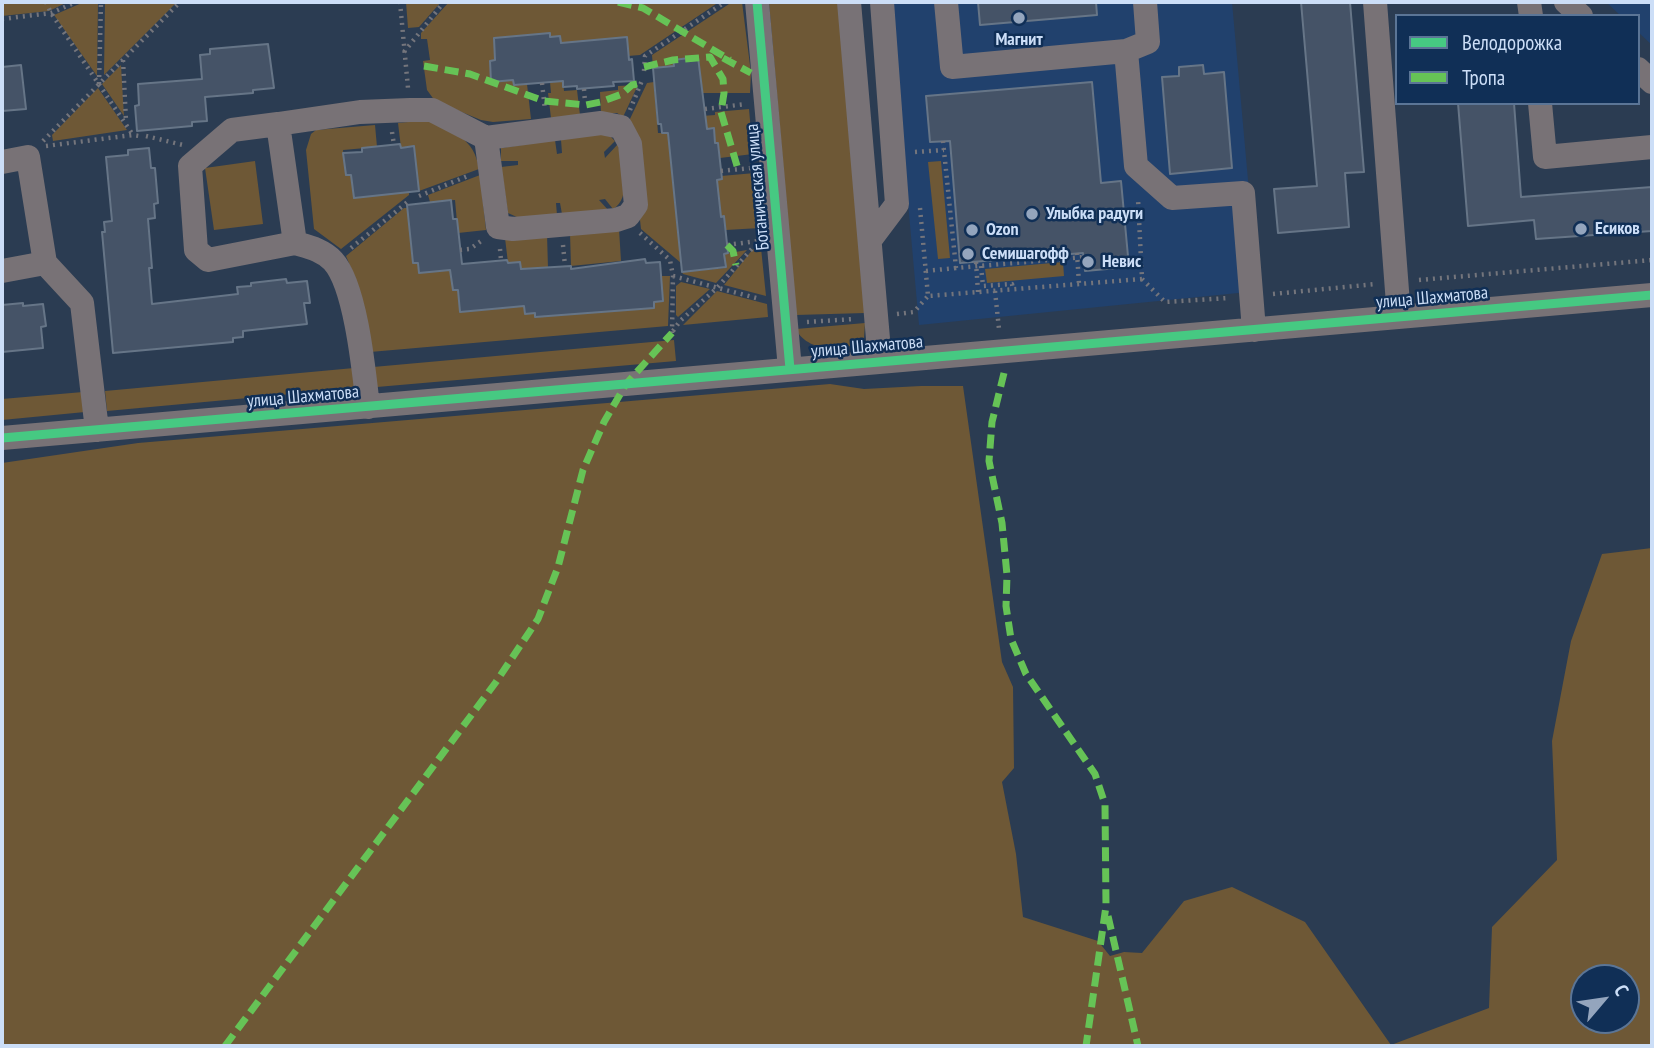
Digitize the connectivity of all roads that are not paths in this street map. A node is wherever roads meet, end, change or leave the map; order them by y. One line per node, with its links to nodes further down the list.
1 (757, 2): 23 (street, Ботаническая улица)
2 (849, 2): 15 (street)
3 (882, 2): 15 (street)
4 (946, 2): 9 (street)
5 (1145, 2): 9 (street)
6 (1375, 2): 20 (street)
7 (1566, 2): 8 (street)
8 (1579, 14)
9 (1126, 51): 21 (street)
10 (1540, 105): 13 (street)
11 (278, 124): 12 (street); 16 (street); 16 (street)
12 (486, 138): 12 (street)
13 (1652, 147)
14 (2, 162): 17 (street)
15 (870, 240): 22 (street)
16 (295, 243): 24 (street)
17 (45, 263): 18 (street); 25 (street)
18 (2, 271)
19 (1652, 295): 20 (street, улица Шахматова)
20 (1399, 317): 21 (street, улица Шахматова)
21 (1254, 330): 22 (street, улица Шахматова)
22 (880, 362): 23 (street, улица Шахматова)
23 (790, 369): 24 (street, улица Шахматова)
24 (368, 407): 25 (street, улица Шахматова)
25 (97, 430): 26 (street, улица Шахматова)
26 (2, 438)

